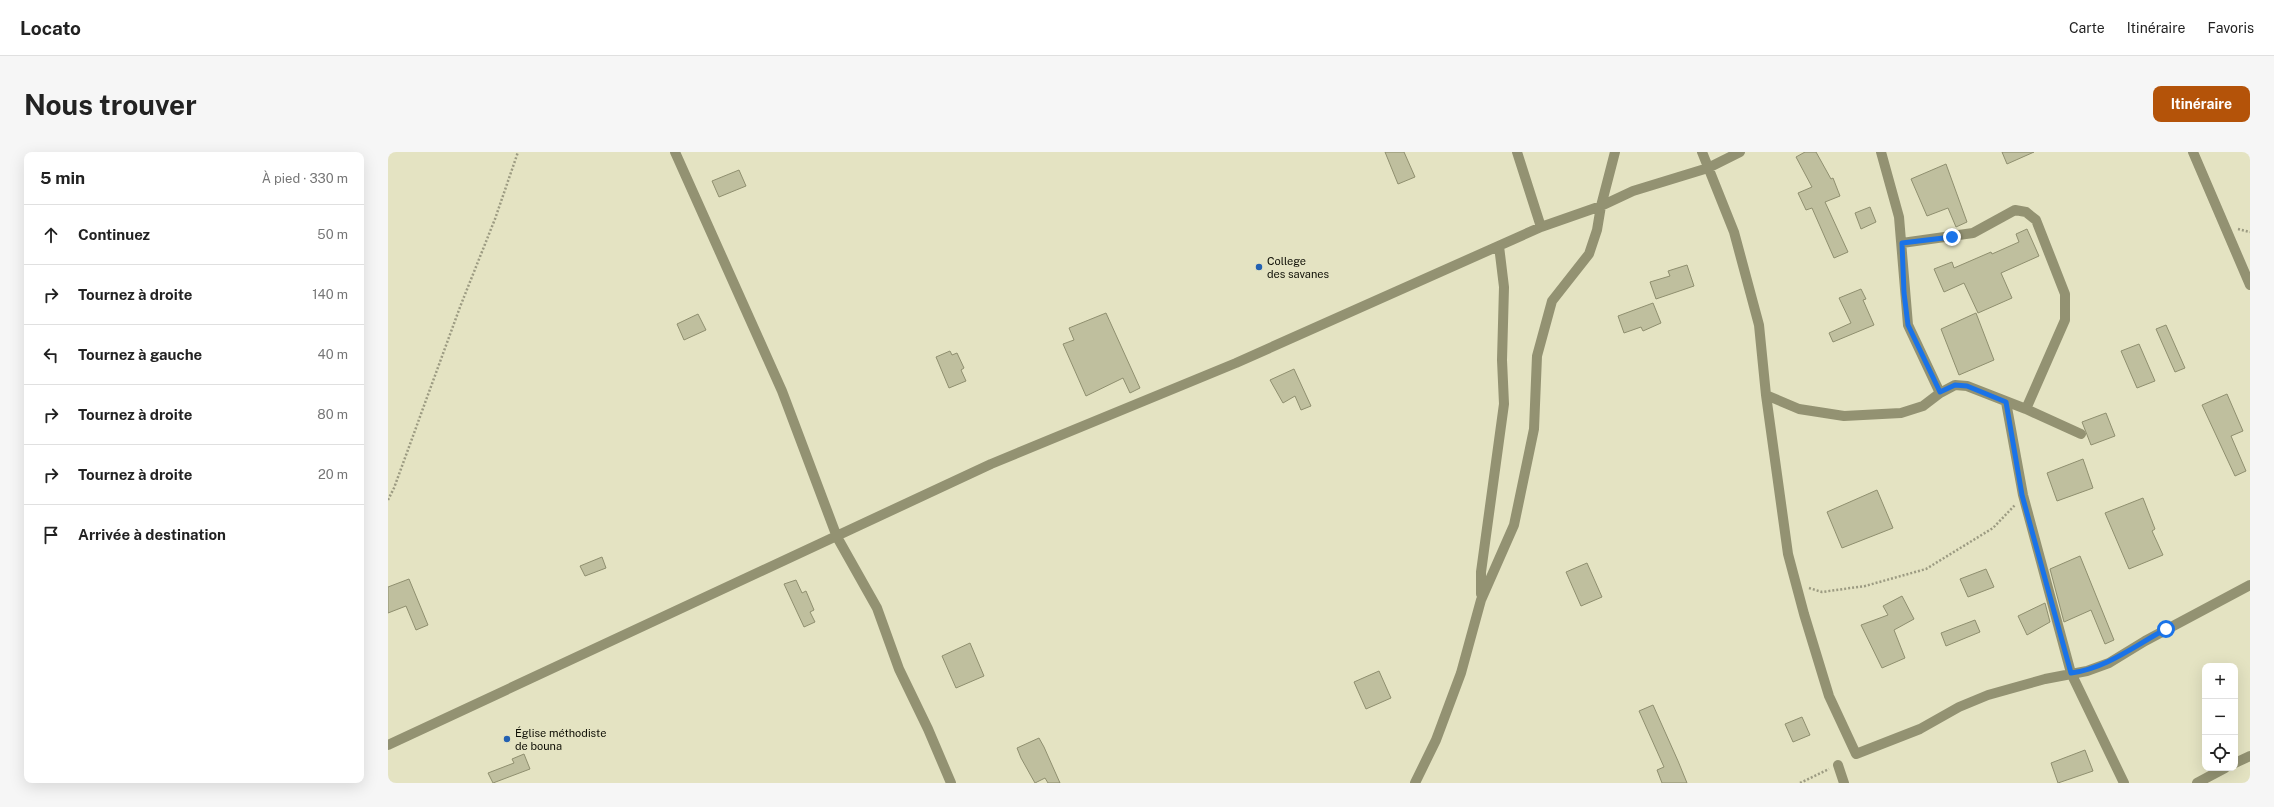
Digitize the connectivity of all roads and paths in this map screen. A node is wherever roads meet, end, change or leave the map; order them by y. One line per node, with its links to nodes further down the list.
1 (518, 152): 21 (path)
2 (674, 152): 22 (street)
3 (1517, 152): 11 (street)
4 (1615, 152): 10 (street)
5 (1702, 152): 9 (street)
6 (1740, 152): 9 (street)
7 (1881, 152): 12 (street)
8 (2193, 152): 14 (street)
9 (1708, 168): 10 (street); 16 (street)
10 (1601, 206): 11 (street); 25 (street)
11 (1541, 227): 13 (street)
12 (1902, 243): 15 (street); 18 (street)
13 (1499, 246): 22 (street); 25 (street)
14 (2250, 285)
15 (1940, 392): 16 (street); 17 (street)
16 (1766, 395): 23 (street)
17 (2006, 402): 18 (street); 20 (street)
18 (2026, 408): 19 (street)
19 (2081, 434)
20 (2022, 495): 23 (path); 26 (street)
21 (388, 500)
22 (837, 537): 27 (street); 32 (street)
23 (1797, 584): 26 (street)
24 (2250, 585): 26 (street)
25 (1481, 600): 33 (street)
26 (2071, 673): 35 (street)
27 (388, 746)
28 (2250, 756): 29 (street)
29 (2238, 762)
30 (1838, 765): 34 (street)
31 (2219, 771): 36 (street)
32 (951, 783)
33 (1415, 783)
34 (1844, 783)
35 (2124, 783)
36 (2197, 783)

